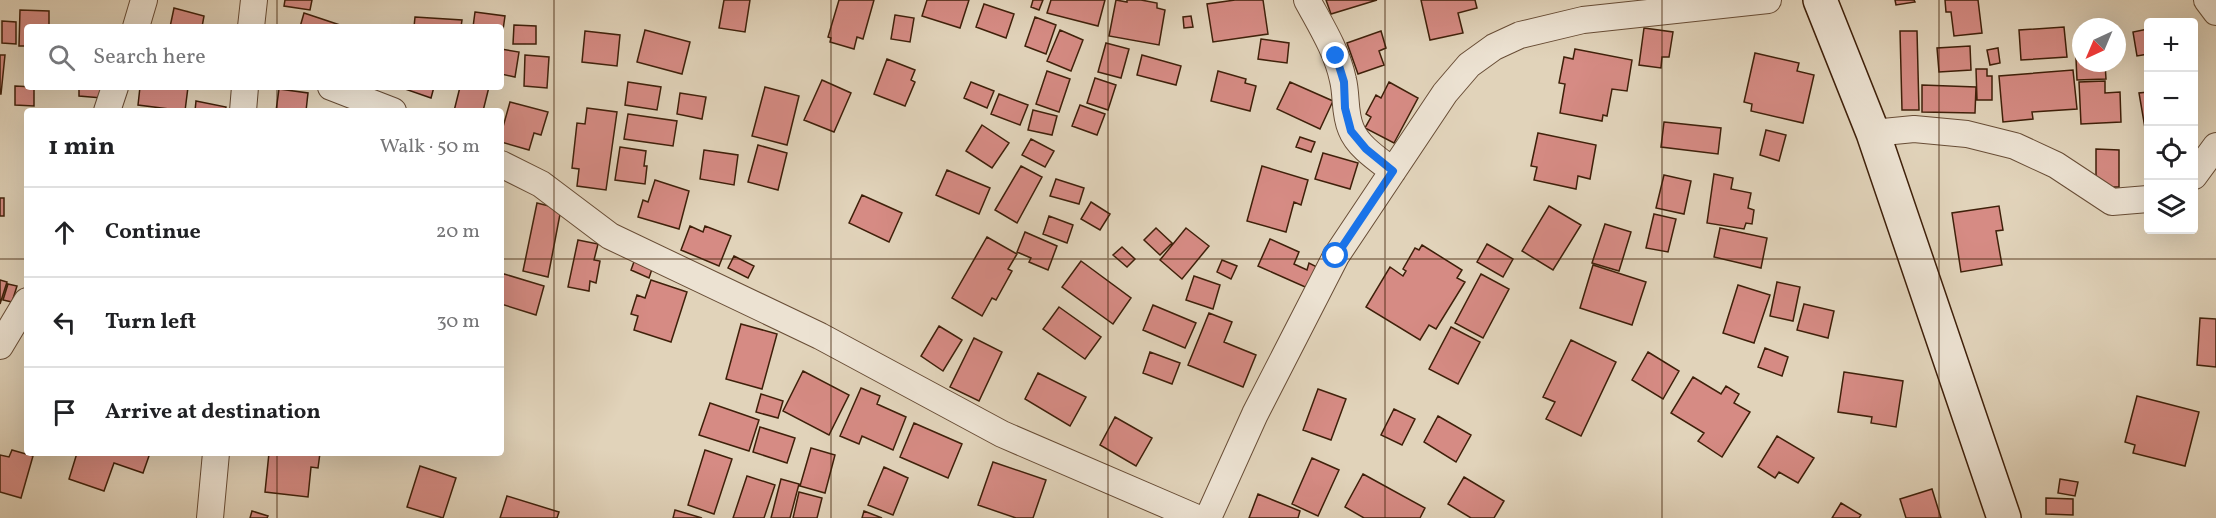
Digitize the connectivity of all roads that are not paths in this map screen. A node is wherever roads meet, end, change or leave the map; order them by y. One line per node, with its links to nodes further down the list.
1 (144, 0): 8 (street)
2 (254, 0): 9 (street)
3 (1307, 0): 20 (street)
4 (1768, 0): 20 (street)
5 (1820, 0): 16 (street)
6 (2207, 0): 7 (street)
7 (2216, 12)
8 (137, 24)
9 (250, 24)
10 (114, 90): 13 (street)
11 (245, 90): 14 (street)
12 (339, 90): 15 (street)
13 (108, 108)
14 (243, 108)
15 (385, 108)
16 (1873, 133): 21 (street); 28 (street)
17 (2216, 146): 19 (street)
18 (504, 166): 26 (street)
19 (2198, 169)
20 (1393, 171): 27 (street)
21 (2144, 200)
22 (24, 306): 23 (street)
23 (0, 346)
24 (216, 456): 25 (street)
25 (210, 518)
26 (1197, 518)
27 (1208, 518)
28 (2004, 518)

